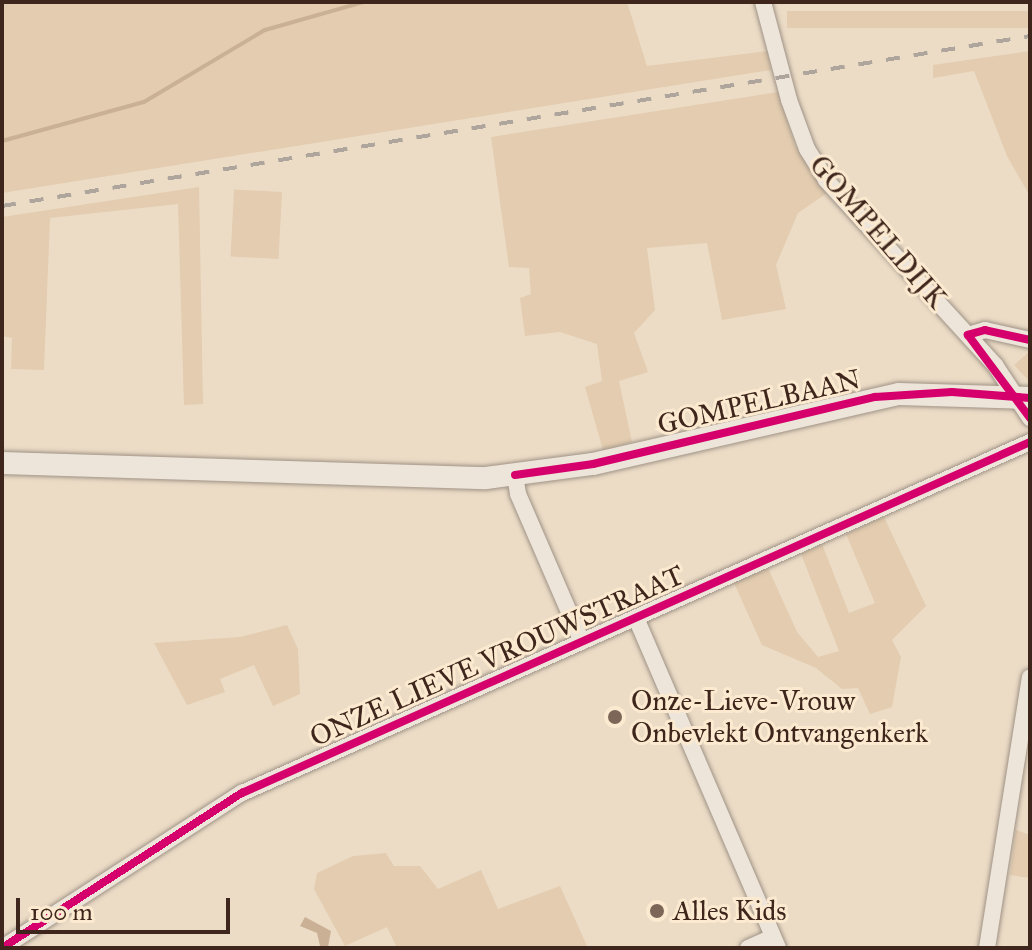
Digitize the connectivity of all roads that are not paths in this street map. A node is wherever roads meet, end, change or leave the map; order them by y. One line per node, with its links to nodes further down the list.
1 (763, 2): 2 (street, GOMPELDIJK)
2 (968, 335): 3 (street); 4 (street, GOMPELDIJK)
3 (1030, 340)
4 (1023, 398): 5 (street, GOMPELDIJK); 8 (street, GOMPELBAAN)
5 (1030, 418)
6 (1030, 442): 9 (street, ONZE LIEVE VROUWSTRAAT)
7 (2, 463): 8 (street, GOMPELBAAN)
8 (515, 475): 10 (street)
9 (636, 618): 10 (street, ONZE LIEVE VROUWSTRAAT); 12 (street)
10 (582, 642): 13 (street, ONZE LIEVE VROUWSTRAAT)
11 (1030, 677): 15 (street)
12 (776, 942): 14 (street)
13 (2, 948)
14 (748, 948)
15 (987, 948)

